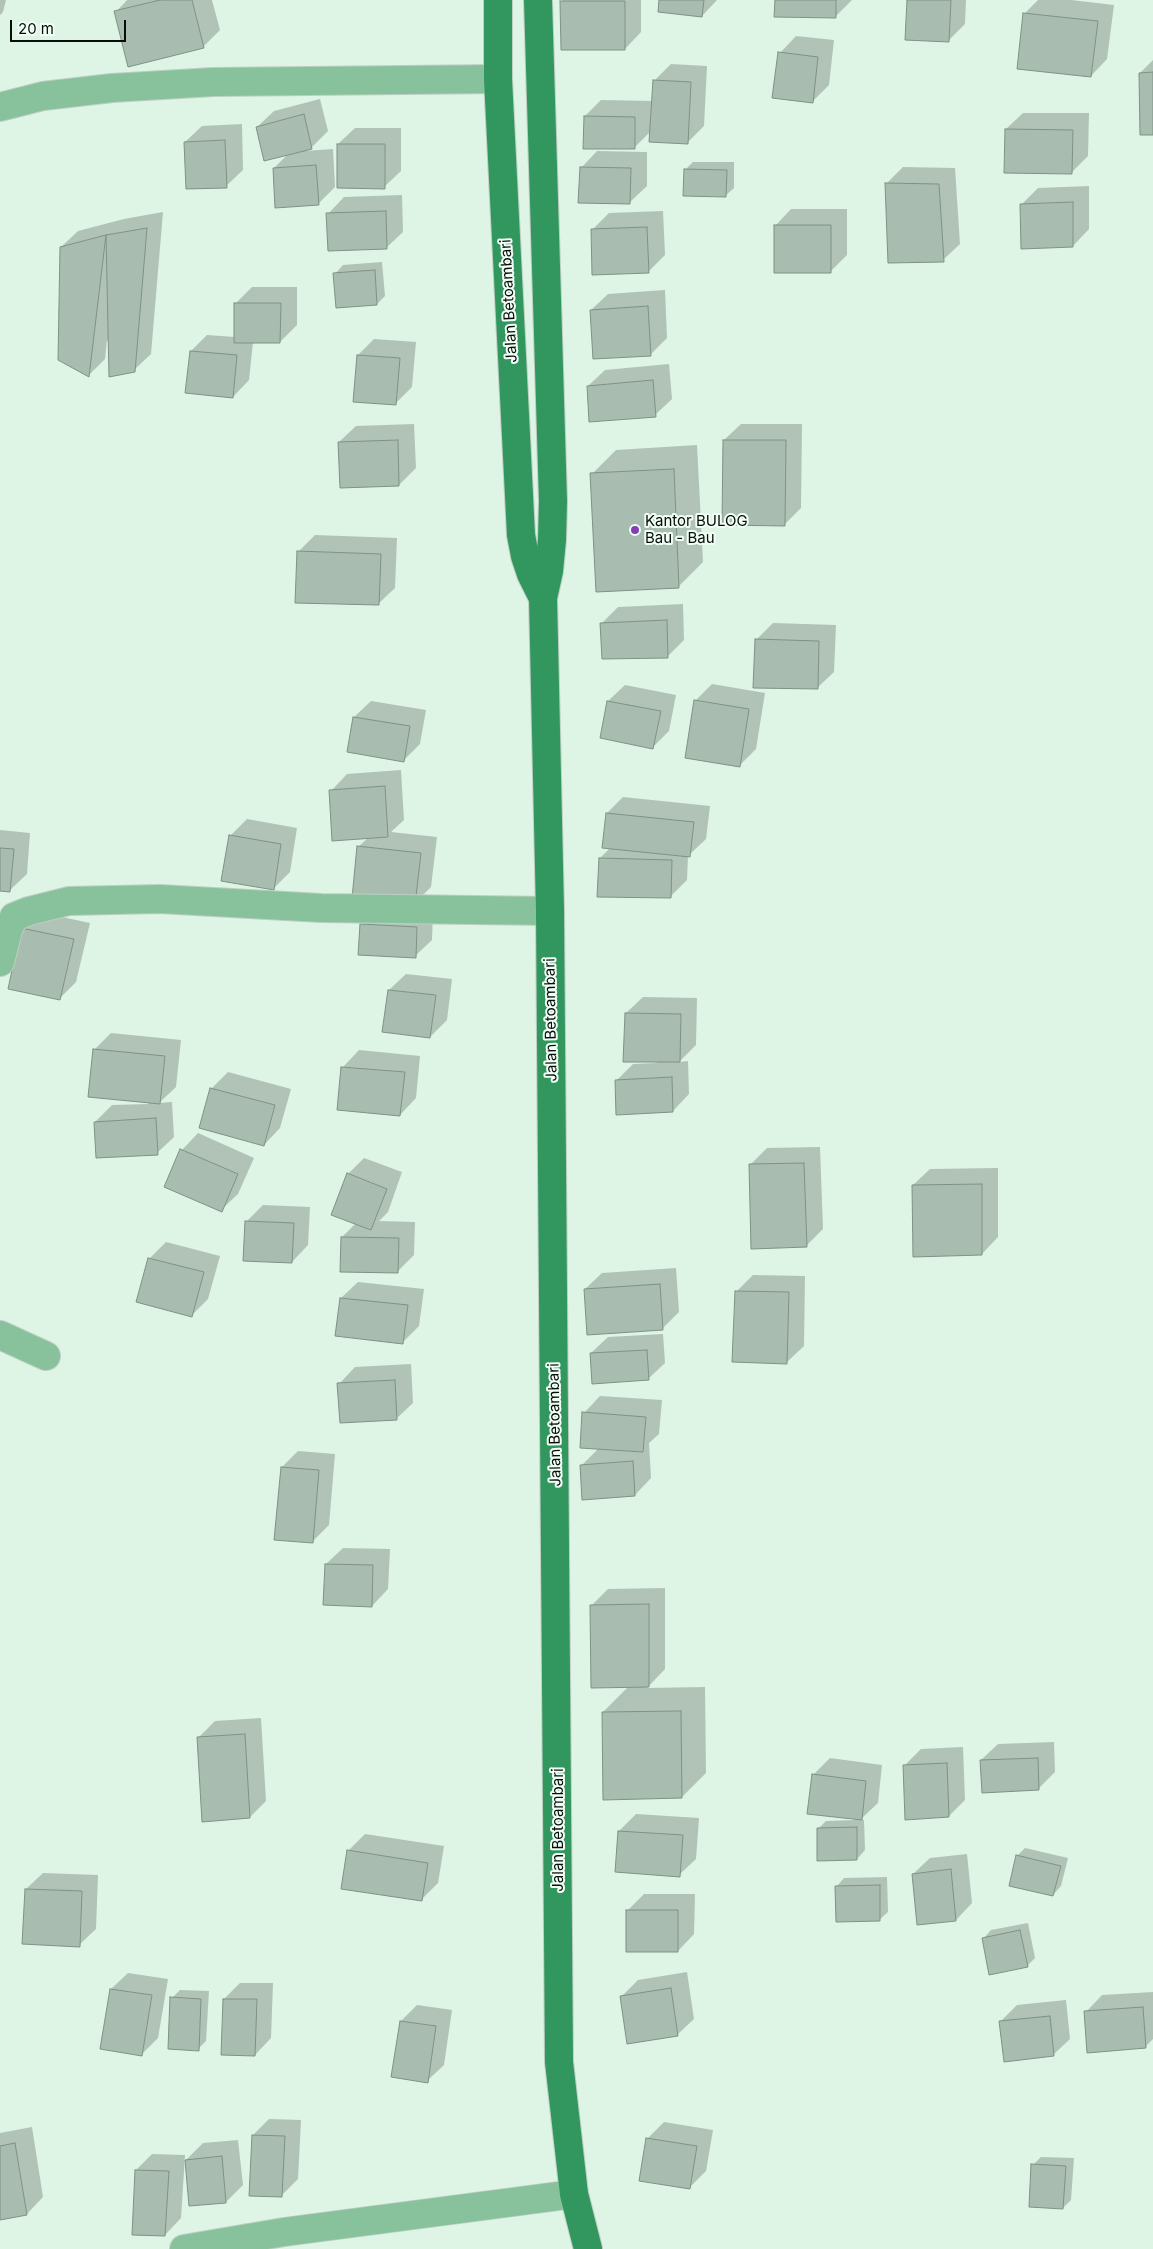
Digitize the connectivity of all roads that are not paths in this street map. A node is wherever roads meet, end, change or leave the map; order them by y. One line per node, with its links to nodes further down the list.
1 (498, 0): 3 (main road, Jalan Betoambari)
2 (538, 0): 5 (main road, Jalan Betoambari)
3 (498, 79): 4 (street); 5 (main road, Jalan Betoambari)
4 (0, 107)
5 (543, 598): 6 (main road, Jalan Betoambari)
6 (550, 911): 7 (street); 10 (main road, Jalan Betoambari)
7 (0, 962)
8 (0, 1335): 9 (street)
9 (46, 1356)
10 (574, 2194): 11 (street); 12 (main road, Jalan Betoambari)
11 (184, 2249)
12 (588, 2249)

